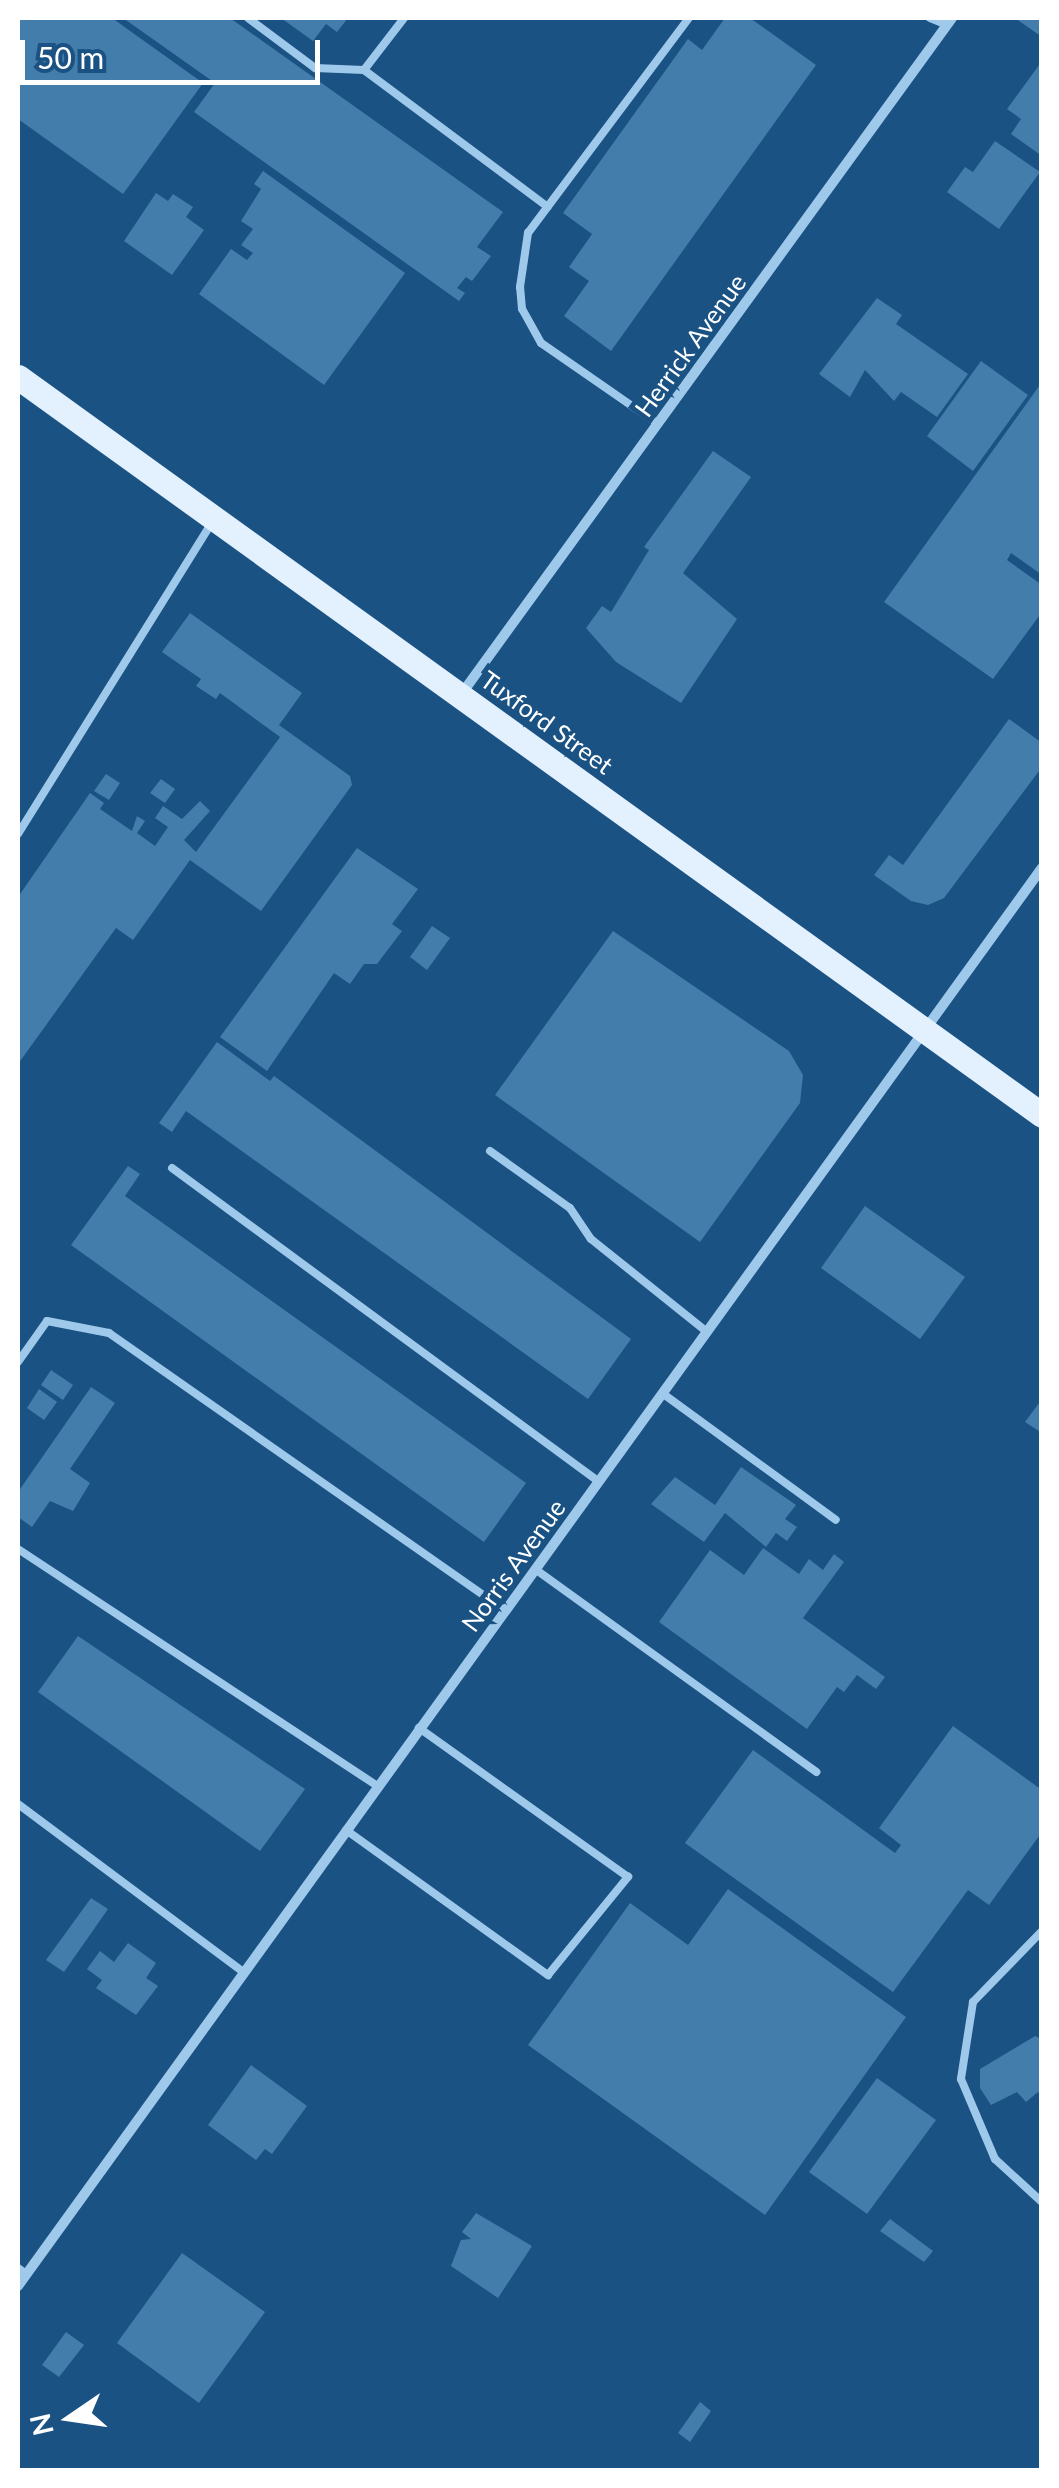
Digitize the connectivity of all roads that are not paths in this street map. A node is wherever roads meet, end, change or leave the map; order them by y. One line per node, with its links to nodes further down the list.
1 (248, 18): 6 (lane)
2 (404, 18): 6 (lane)
3 (689, 18): 7 (lane)
4 (930, 18): 5 (lane)
5 (949, 21): 9 (street, Herrick Avenue)
6 (364, 70): 7 (lane)
7 (548, 207): 9 (lane)
8 (18, 378): 10 (main road, Tuxford Street)
9 (658, 424): 11 (street, Herrick Avenue)
10 (214, 519): 11 (main road, Tuxford Street); 12 (lane)
11 (460, 696): 14 (main road, Tuxford Street)
12 (18, 834)
13 (1042, 868): 14 (street, Norris Avenue)
14 (924, 1032): 15 (main road, Tuxford Street); 18 (street, Norris Avenue)
15 (1042, 1116)
16 (490, 1151): 18 (lane)
17 (172, 1168): 21 (lane)
18 (707, 1332): 20 (street, Norris Avenue)
19 (18, 1362): 25 (lane)
20 (662, 1393): 21 (street, Norris Avenue); 22 (lane)
21 (598, 1481): 24 (street, Norris Avenue)
22 (836, 1520)
23 (18, 1549): 28 (lane)
24 (535, 1569): 25 (street, Norris Avenue); 27 (lane)
25 (505, 1610): 26 (street, Norris Avenue)
26 (420, 1728): 28 (street, Norris Avenue); 30 (lane)
27 (816, 1772)
28 (378, 1786): 30 (street, Norris Avenue)
29 (18, 1804): 32 (lane)
30 (346, 1830): 32 (street, Norris Avenue)
31 (1042, 1931): 33 (lane)
32 (244, 1972): 34 (street, Norris Avenue)
33 (1042, 2202)
34 (22, 2270): 35 (street, Norris Avenue)
35 (18, 2286)

